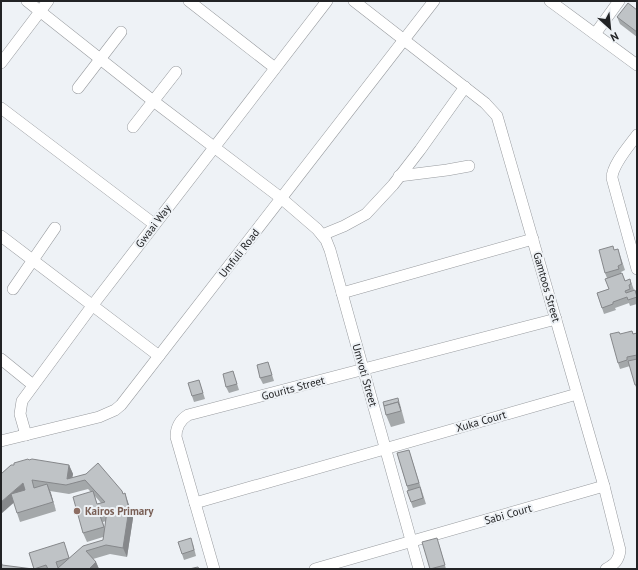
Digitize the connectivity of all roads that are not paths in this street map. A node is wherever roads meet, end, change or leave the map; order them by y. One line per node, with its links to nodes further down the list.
1 (27, 1): 9 (street, Umvoti Street)
2 (48, 1): 9 (street)
3 (189, 1): 16 (street)
4 (327, 1): 16 (street, Gwaai Way)
5 (354, 1): 12 (street, Gamtoos Street)
6 (434, 1): 12 (street, Umfuli Road)
7 (550, 1): 11 (street)
8 (619, 1): 11 (street)
9 (41, 11): 13 (street, Umvoti Street); 14 (street)
10 (121, 32): 13 (street)
11 (595, 34): 15 (street)
12 (404, 40): 18 (street, Gamtoos Street); 27 (street, Umfuli Road)
13 (101, 58): 19 (street); 20 (street, Umvoti Street)
14 (1, 63)
15 (637, 64)
16 (275, 68): 24 (street, Gwaai Way)
17 (176, 72): 20 (street)
18 (465, 87): 26 (street); 32 (street, Gamtoos Street)
19 (78, 88)
20 (152, 100): 22 (street); 24 (street, Umvoti Street)
21 (1, 108): 28 (street)
22 (133, 127)
23 (637, 135): 34 (street)
24 (214, 146): 27 (street, Umvoti Street); 28 (street, Gwaai Way)
25 (468, 166): 26 (street)
26 (399, 176): 30 (street)
27 (281, 198): 30 (street, Umvoti Street); 39 (street, Umfuli Road)
28 (154, 224): 37 (street, Gwaai Way)
29 (55, 228): 33 (street)
30 (322, 235): 36 (street, Umvoti Street)
31 (1, 236): 33 (street)
32 (533, 239): 36 (street); 38 (street, Gamtoos Street)
33 (33, 260): 35 (street); 37 (street)
34 (637, 269)
35 (13, 289)
36 (342, 293): 41 (street, Umvoti Street)
37 (92, 306): 39 (street); 42 (street, Gwaai Way)
38 (556, 319): 41 (street, Gourits Street); 43 (street, Gamtoos Street)
39 (159, 356): 44 (street, Umfuli Road)
40 (1, 359): 42 (street)
41 (363, 370): 46 (street, Umvoti Street); 48 (street, Gourits Street)
42 (34, 385): 44 (street, Gwaai Way)
43 (577, 394): 46 (street, Xuka Court); 47 (street, Gamtoos Street)
44 (26, 435): 45 (street, Umfuli Road)
45 (1, 441)
46 (385, 448): 48 (street, Xuka Court); 49 (street, Umvoti Street)
47 (604, 486): 49 (street, Sabi Court); 53 (street, Gamtoos Street)
48 (195, 503): 50 (street, Gourits Street)
49 (411, 542): 51 (street, Sabi Court); 52 (street, Umvoti Street)
50 (214, 569)
51 (315, 569)
52 (419, 569)
53 (606, 569)

